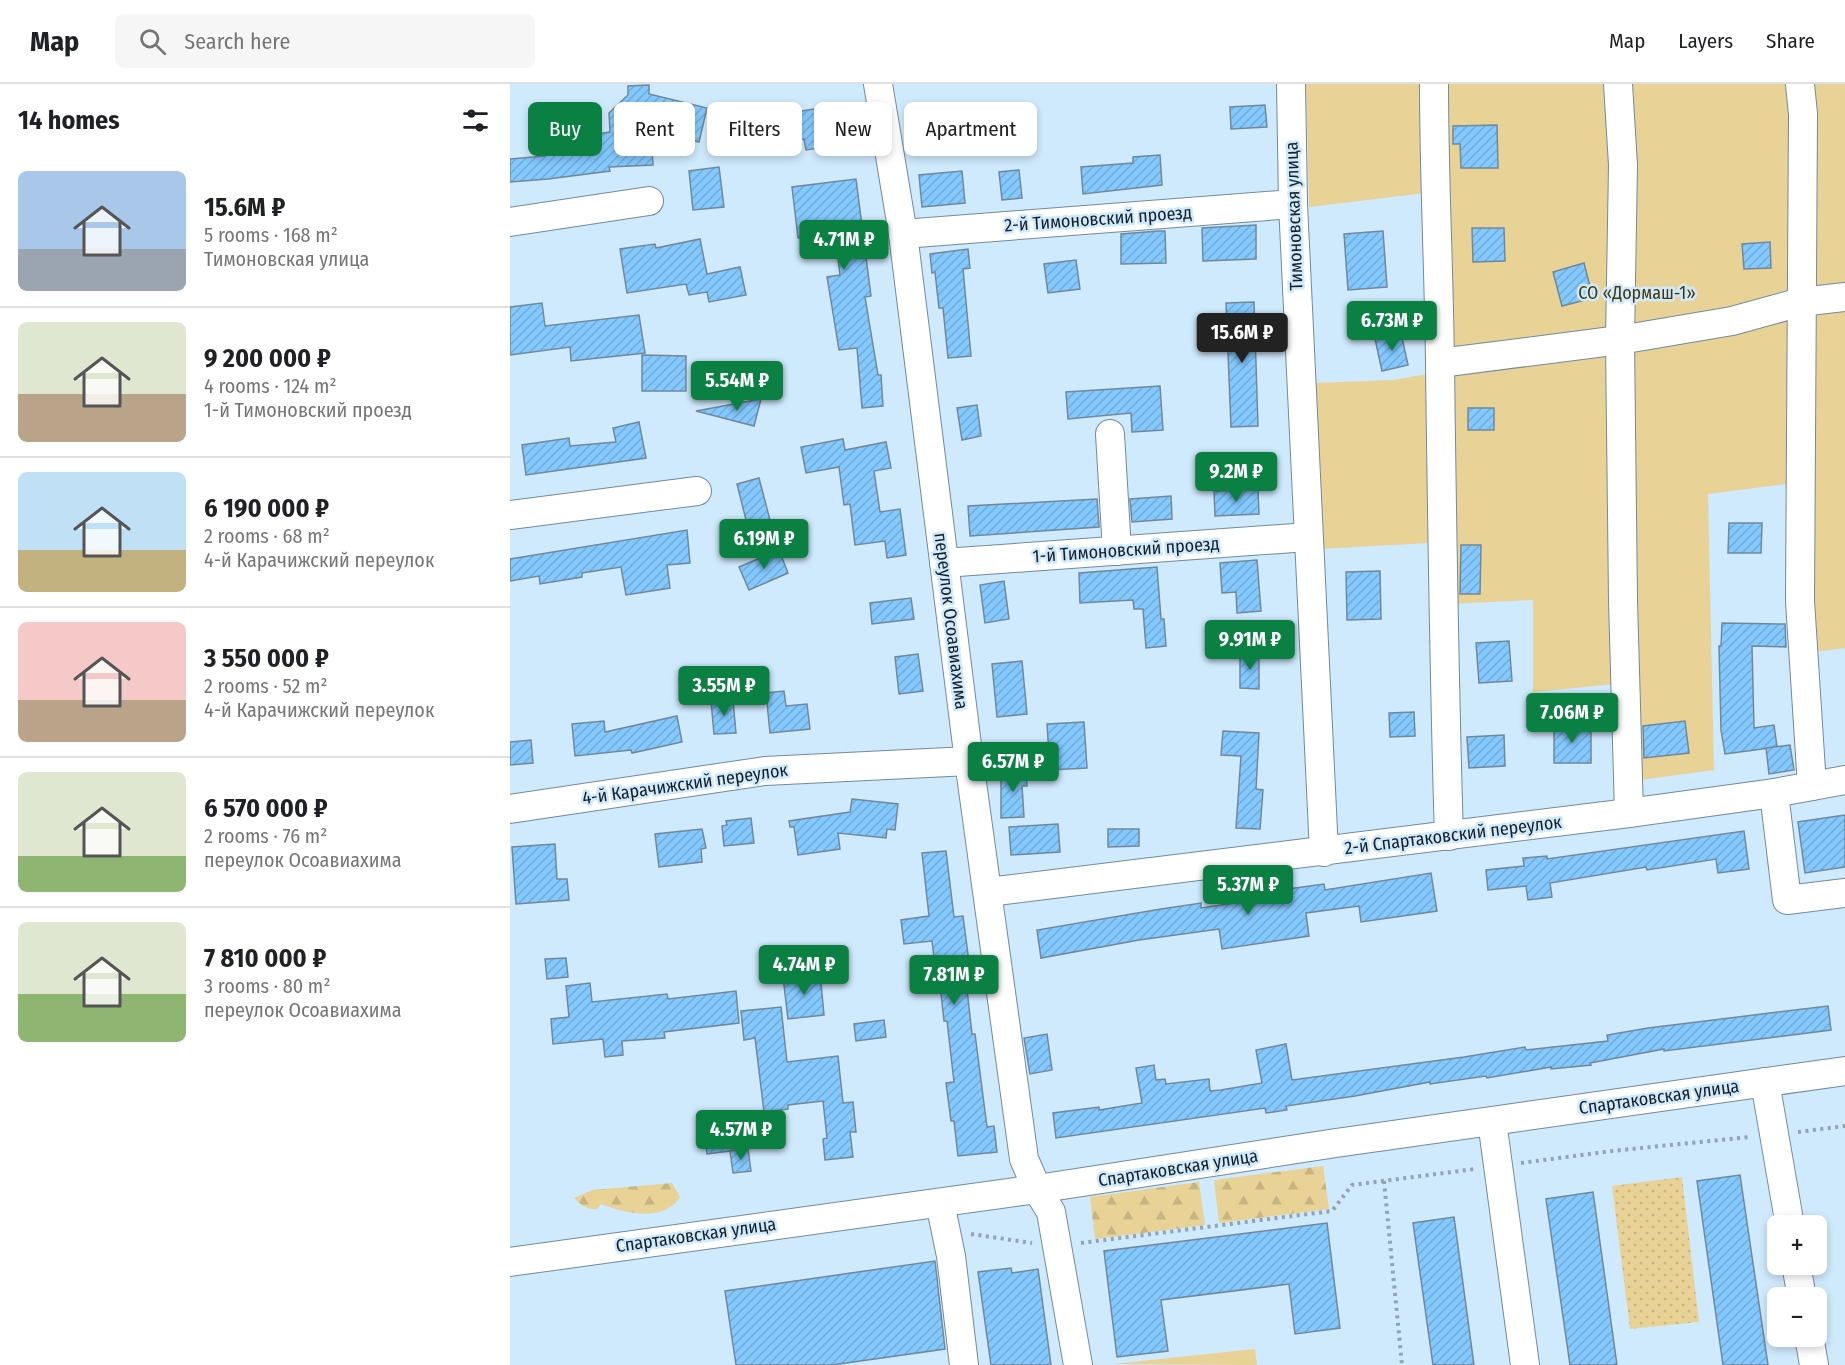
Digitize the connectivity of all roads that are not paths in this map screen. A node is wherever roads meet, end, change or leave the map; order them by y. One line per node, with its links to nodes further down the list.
1 (878, 84): 9 (street, переулок Осоавиахима)
2 (1291, 84): 7 (street, Тимоновская улица)
3 (1434, 84): 13 (street)
4 (1618, 84): 12 (street)
5 (1800, 84): 11 (street)
6 (649, 201): 8 (street)
7 (1293, 204): 9 (street, 2-й Тимоновский проезд); 17 (street, Тимоновская улица)
8 (510, 222)
9 (903, 234): 19 (street, переулок Осоавиахима)
10 (1845, 297): 11 (street)
11 (1801, 302): 12 (street); 22 (street)
12 (1620, 340): 13 (street); 25 (street)
13 (1440, 363): 26 (street)
14 (1110, 434): 18 (street)
15 (697, 491): 16 (street)
16 (510, 515)
17 (1308, 537): 18 (street, 1-й Тимоновский проезд); 27 (street, Тимоновская улица)
18 (1117, 551): 19 (street, 1-й Тимоновский проезд)
19 (944, 563): 20 (street, переулок Осоавиахима)
20 (969, 761): 24 (street, 4-й Карачижский переулок); 28 (street, переулок Осоавиахима)
21 (1845, 780): 22 (street, 2-й Спартаковский переулок)
22 (1812, 786): 23 (street, 2-й Спартаковский переулок)
23 (1774, 793): 25 (street, 2-й Спартаковский переулок); 29 (street)
24 (510, 809)
25 (1629, 813): 26 (street, 2-й Спартаковский переулок)
26 (1449, 836): 27 (street, 2-й Спартаковский переулок)
27 (1324, 852): 28 (street, 2-й Спартаковский переулок)
28 (988, 892): 33 (street, переулок Осоавиахима)
29 (1845, 893)
30 (1845, 1071): 31 (street, Спартаковская улица)
31 (1765, 1082): 32 (street, Спартаковская улица); 35 (street)
32 (1492, 1121): 33 (street, Спартаковская улица); 40 (street)
33 (1037, 1189): 34 (street, Спартаковская улица); 39 (street, переулок Осоавиахима)
34 (940, 1203): 36 (street, Спартаковская улица); 38 (street)
35 (1788, 1215)
36 (510, 1262)
37 (1811, 1347): 41 (street)
38 (964, 1365)
39 (1078, 1365)
40 (1525, 1365)
41 (1814, 1365)

